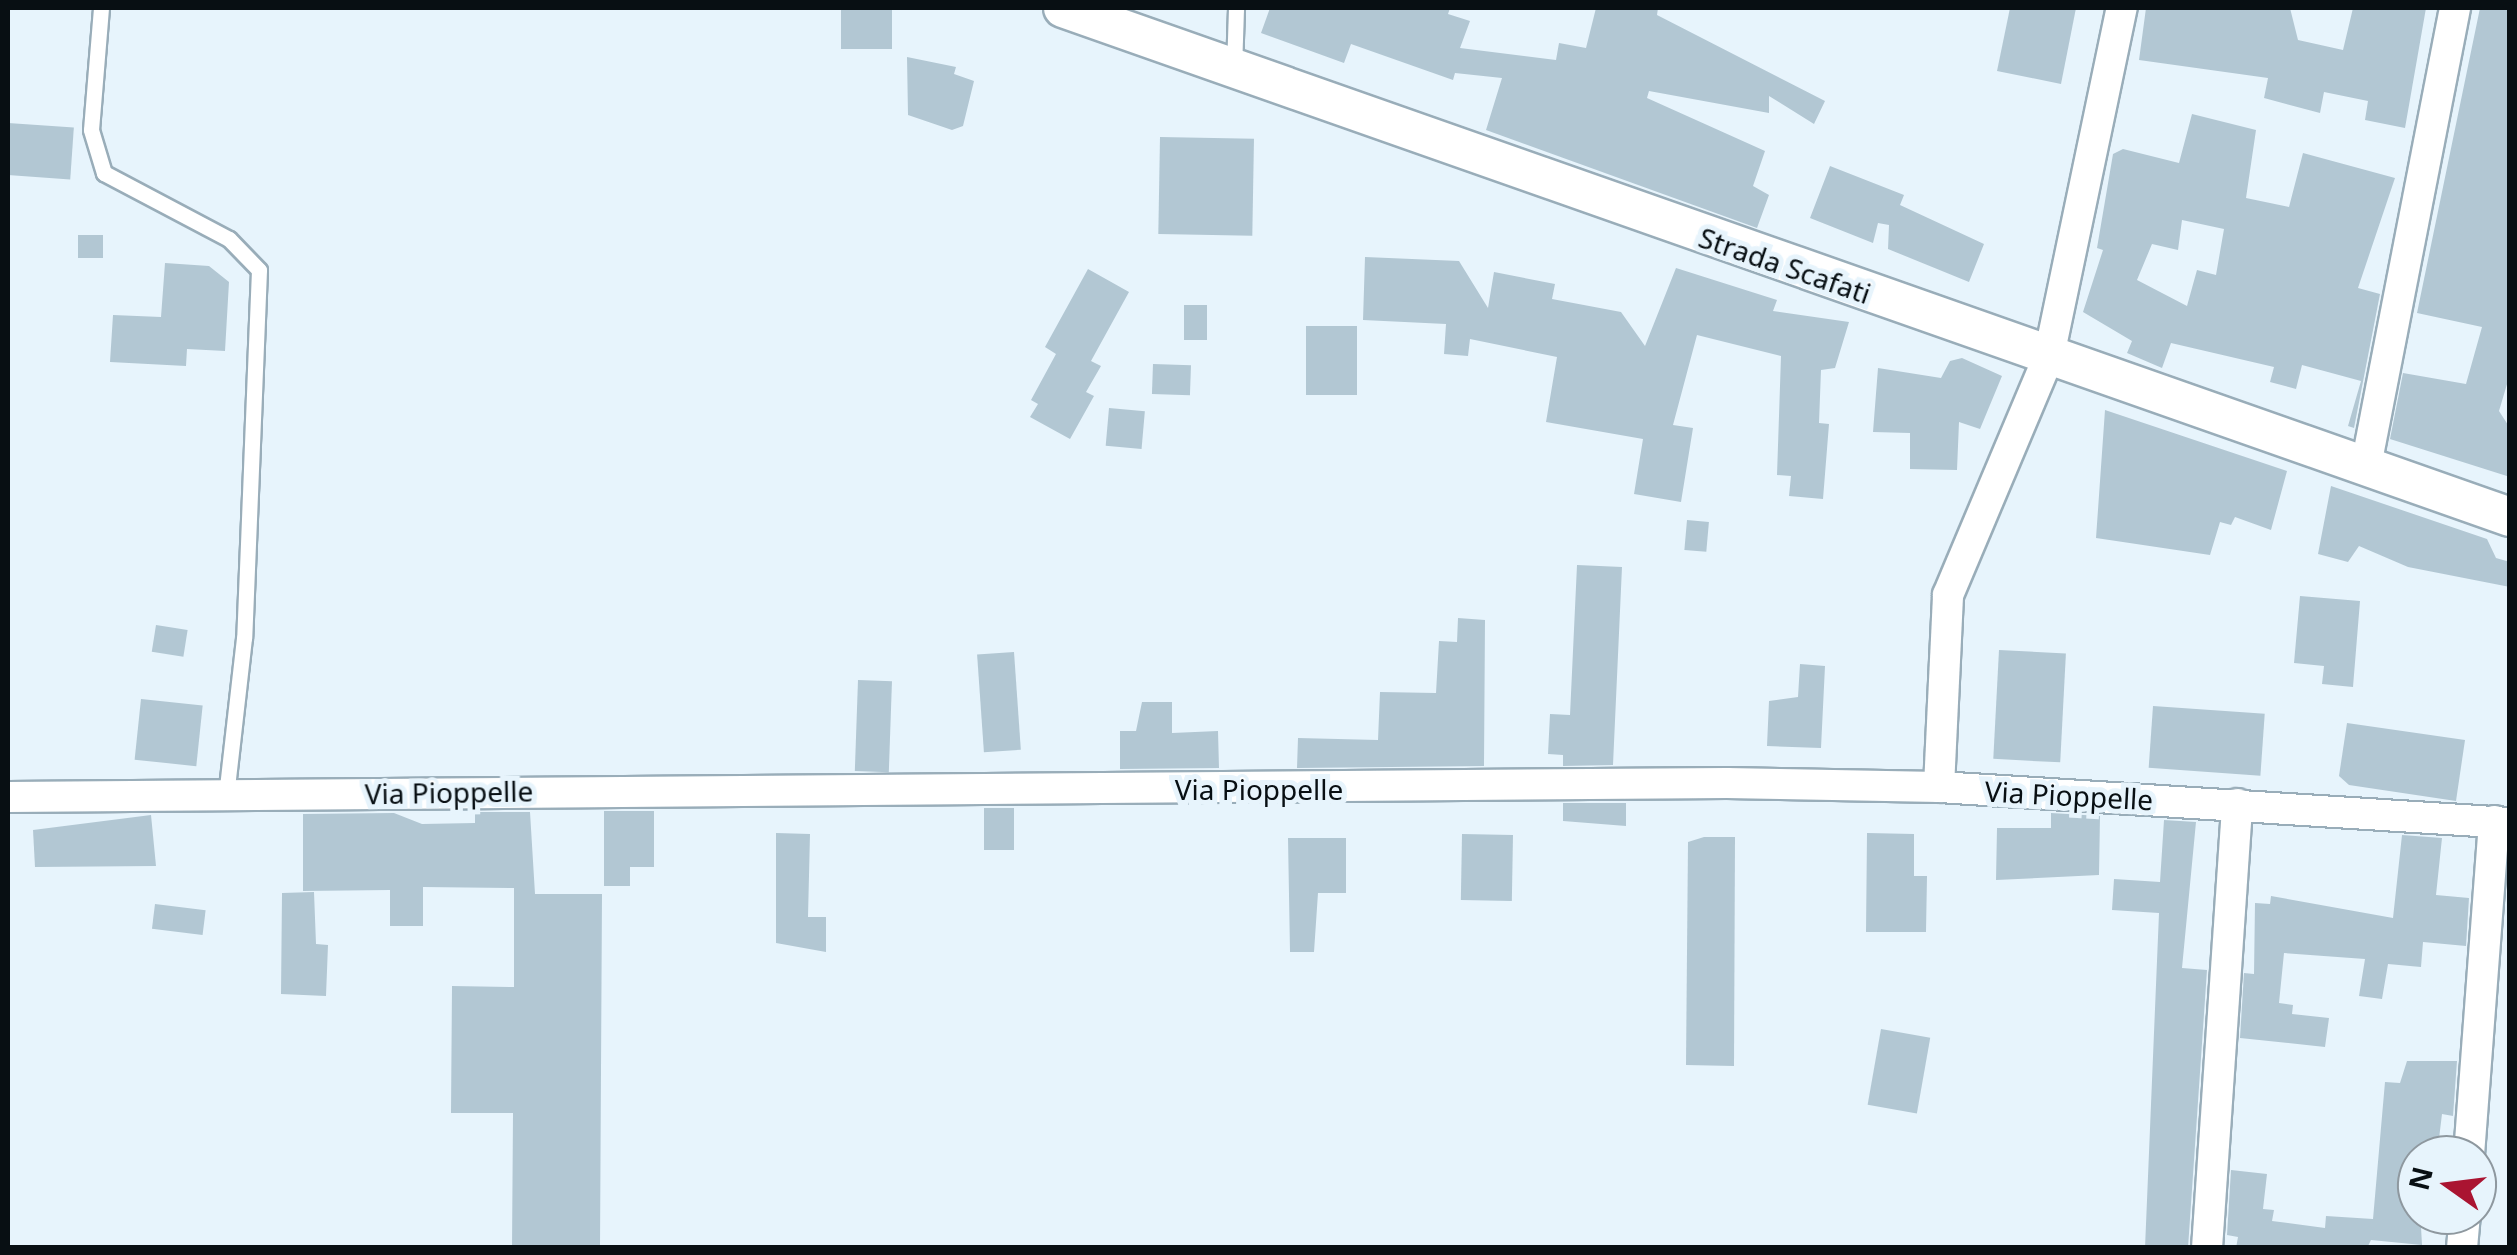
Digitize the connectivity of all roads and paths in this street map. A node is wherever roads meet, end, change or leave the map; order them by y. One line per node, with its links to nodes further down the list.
1 (101, 8): 11 (lane)
2 (1062, 8): 6 (street, Strada Scafati)
3 (1236, 8): 6 (lane)
4 (2122, 8): 7 (street)
5 (2454, 8): 8 (street)
6 (1234, 73): 7 (street, Strada Scafati)
7 (2049, 356): 8 (street, Strada Scafati); 10 (street)
8 (2366, 466): 9 (street, Strada Scafati)
9 (2510, 518)
10 (1940, 787): 11 (street, Via Pioppelle); 13 (street, Via Pioppelle)
11 (226, 797): 12 (street, Via Pioppelle)
12 (8, 798)
13 (2237, 804): 14 (street, Via Pioppelle); 16 (street)
14 (2502, 822): 15 (street)
15 (2471, 1135)
16 (2208, 1248)

